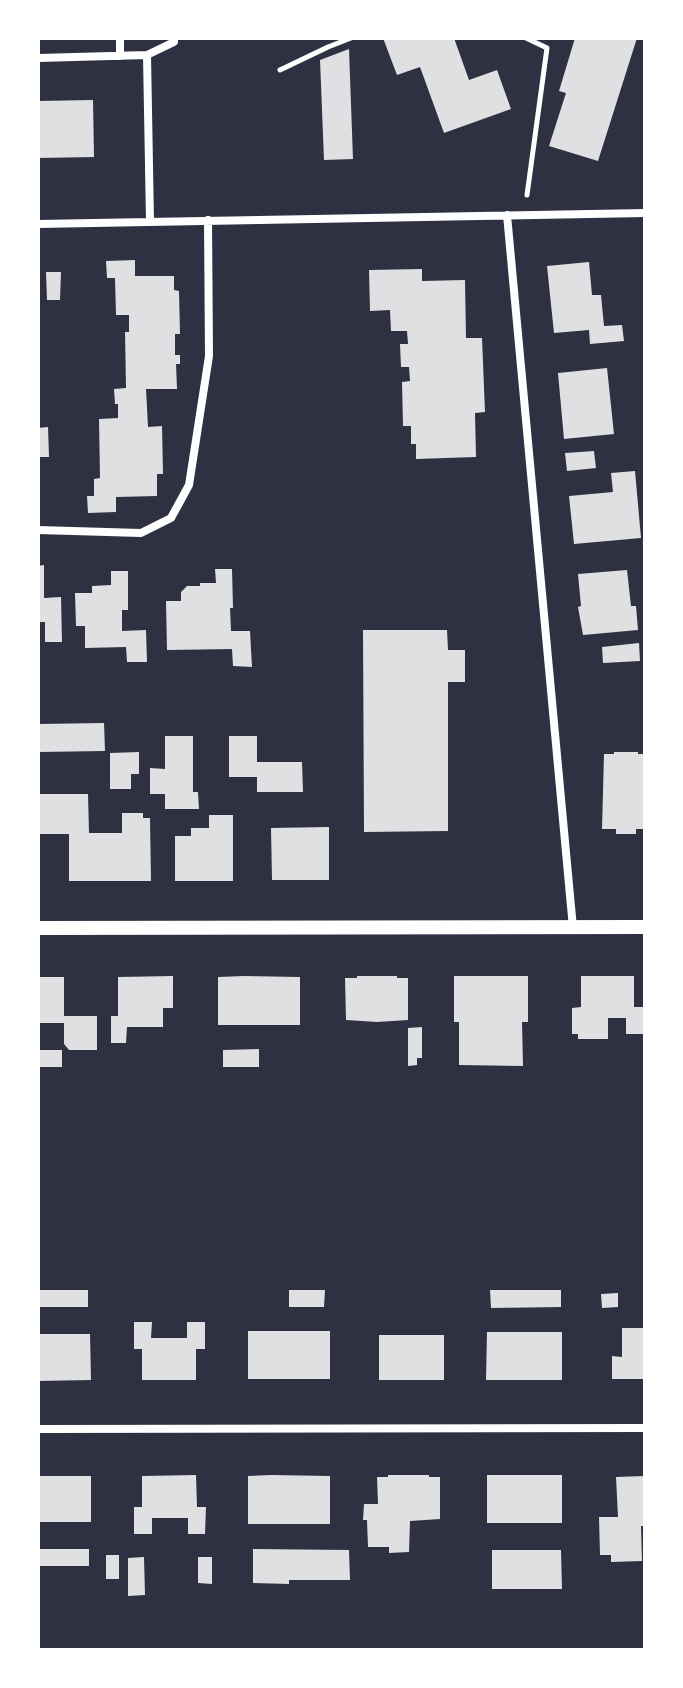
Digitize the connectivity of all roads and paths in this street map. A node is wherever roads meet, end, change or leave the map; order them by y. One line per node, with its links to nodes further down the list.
1 (120, 38): 6 (street)
2 (174, 38): 5 (street)
3 (351, 38): 8 (path)
4 (526, 38): 11 (path)
5 (147, 55): 6 (street); 13 (street)
6 (120, 56): 7 (street)
7 (38, 58)
8 (280, 70)
9 (645, 213): 11 (street)
10 (507, 215): 11 (street); 12 (street); 18 (street)
11 (524, 215)
12 (208, 220): 13 (street); 15 (street)
13 (150, 222): 14 (street)
14 (38, 224)
15 (38, 530)
16 (645, 927): 18 (street)
17 (38, 928): 18 (street)
18 (573, 928)
19 (645, 1428): 20 (street)
20 (38, 1429)

